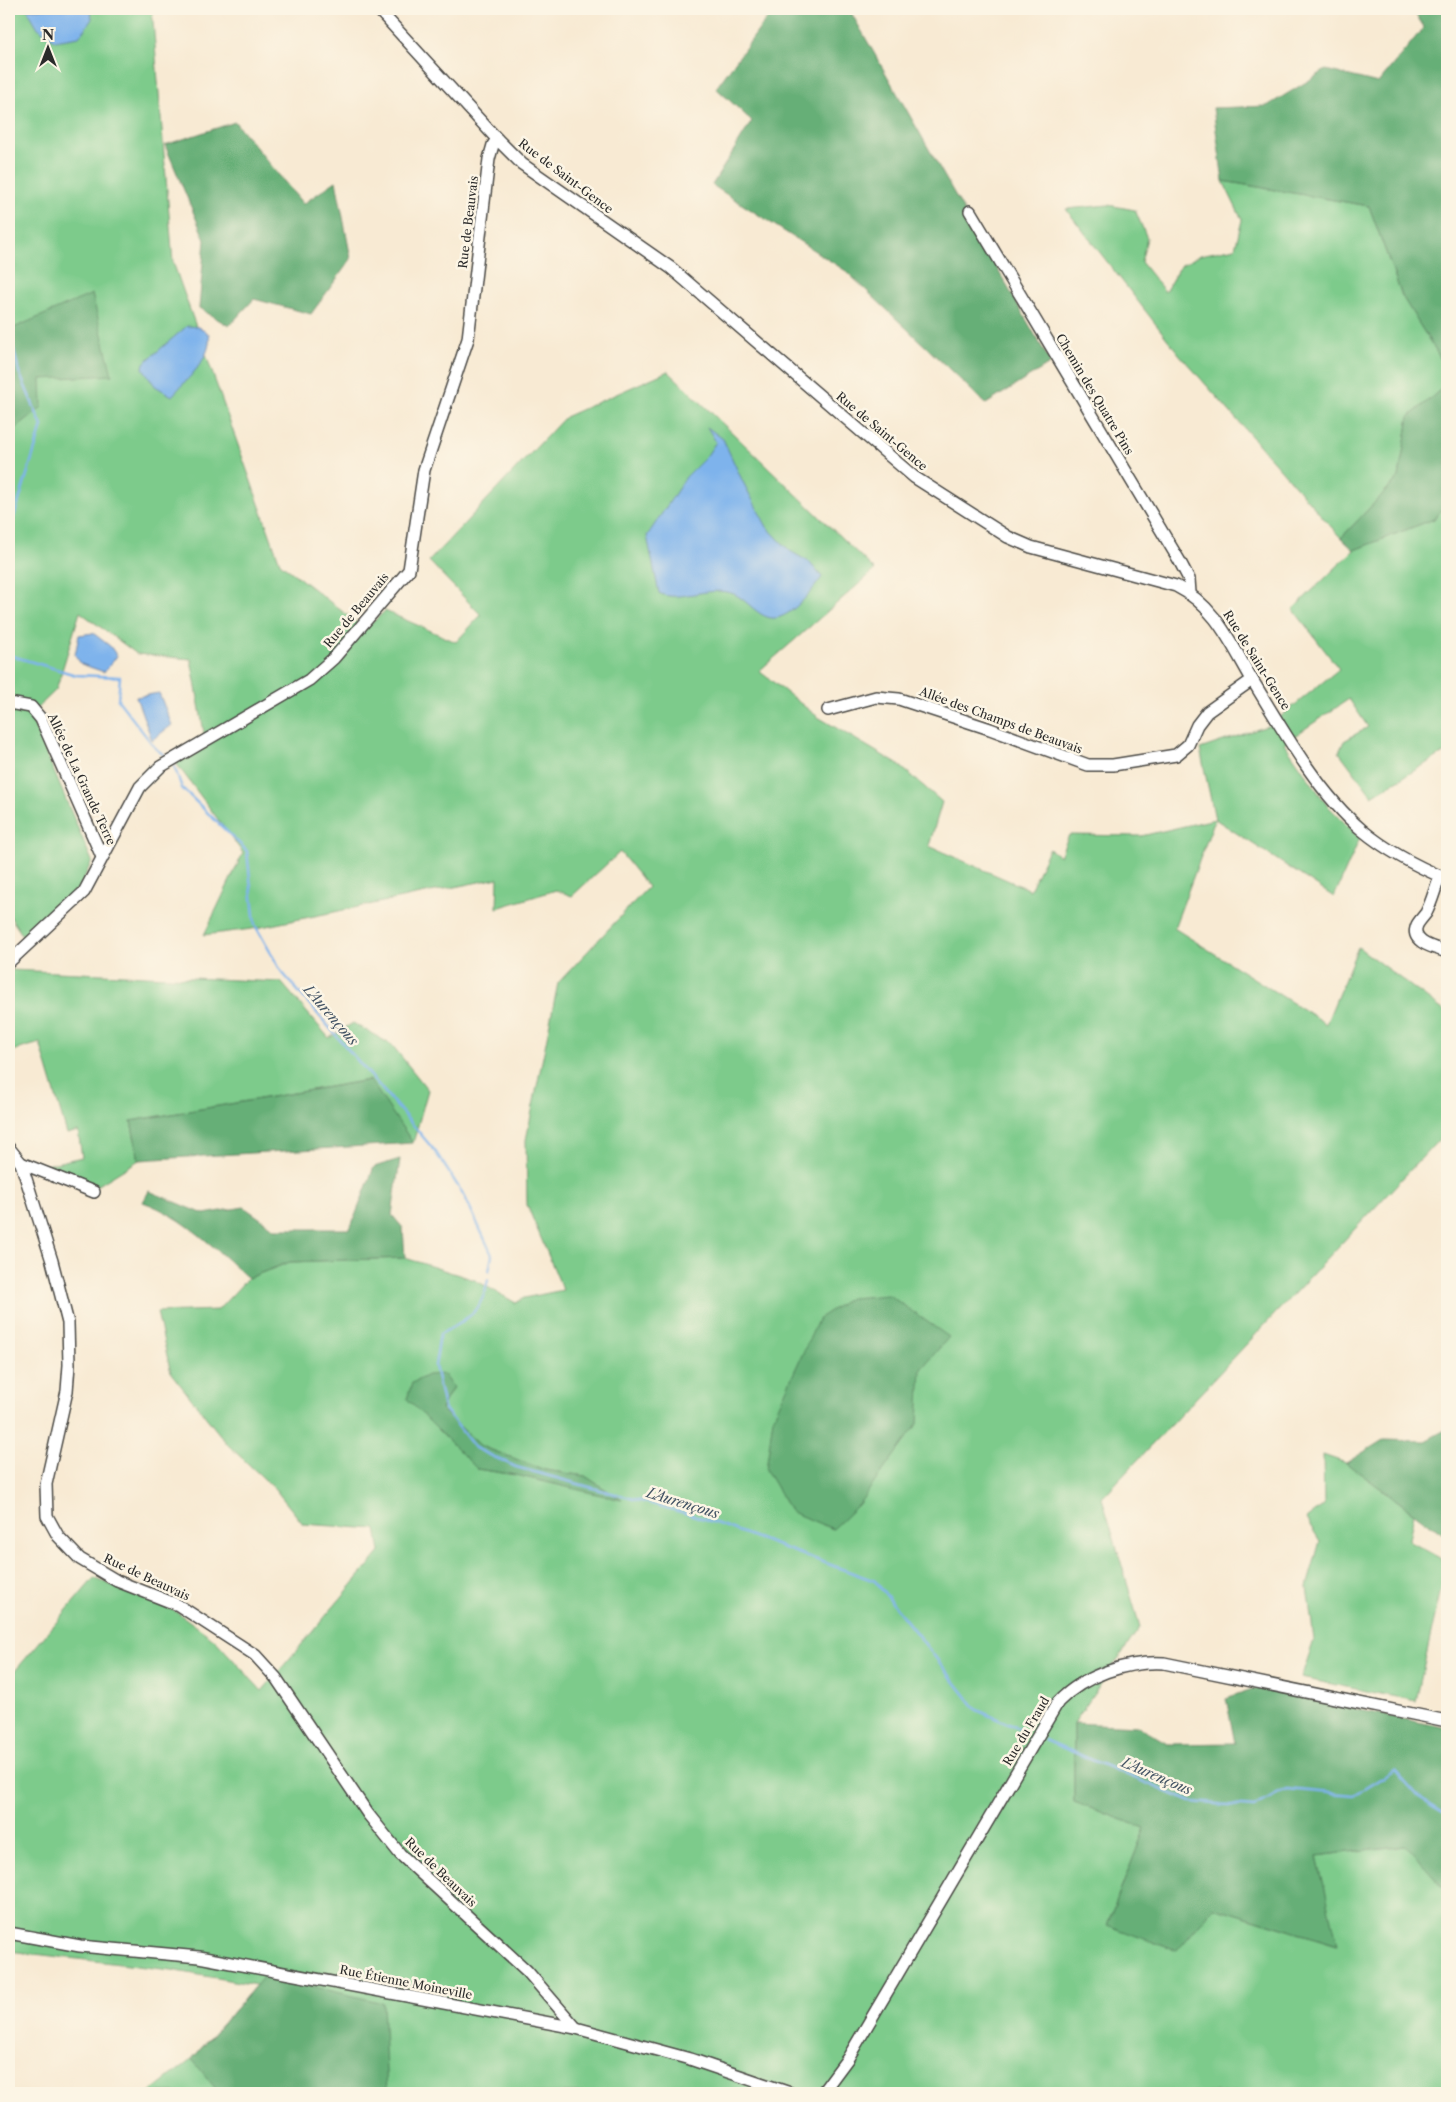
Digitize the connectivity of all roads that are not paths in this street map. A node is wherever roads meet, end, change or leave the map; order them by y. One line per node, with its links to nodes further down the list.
1 (378, 9): 2 (street, Rue de Saint-Gence)
2 (497, 139): 4 (street, Rue de Saint-Gence); 8 (street, Rue de Beauvais)
3 (970, 211): 4 (street, Chemin des Quatre Pins)
4 (1190, 593): 5 (street, Rue de Saint-Gence)
5 (1252, 680): 7 (street, Allée des Champs de Beauvais); 9 (street, Rue de Saint-Gence)
6 (9, 703): 8 (street, Allée de La Grande Terre)
7 (828, 710)
8 (102, 857): 11 (street, Rue de Beauvais)
9 (1443, 878): 10 (street)
10 (1447, 952)
11 (9, 962)
12 (9, 1148): 13 (street, Rue de Beauvais)
13 (21, 1163): 14 (street); 17 (street, Rue de Beauvais)
14 (94, 1192)
15 (1447, 1721): 18 (street, Rue du Fraud)
16 (9, 1933): 17 (street, Rue Étienne Moineville)
17 (576, 2028): 19 (street, Rue Étienne Moineville)
18 (830, 2088): 20 (street, Rue du Fraud)
19 (788, 2093)
20 (822, 2093)

